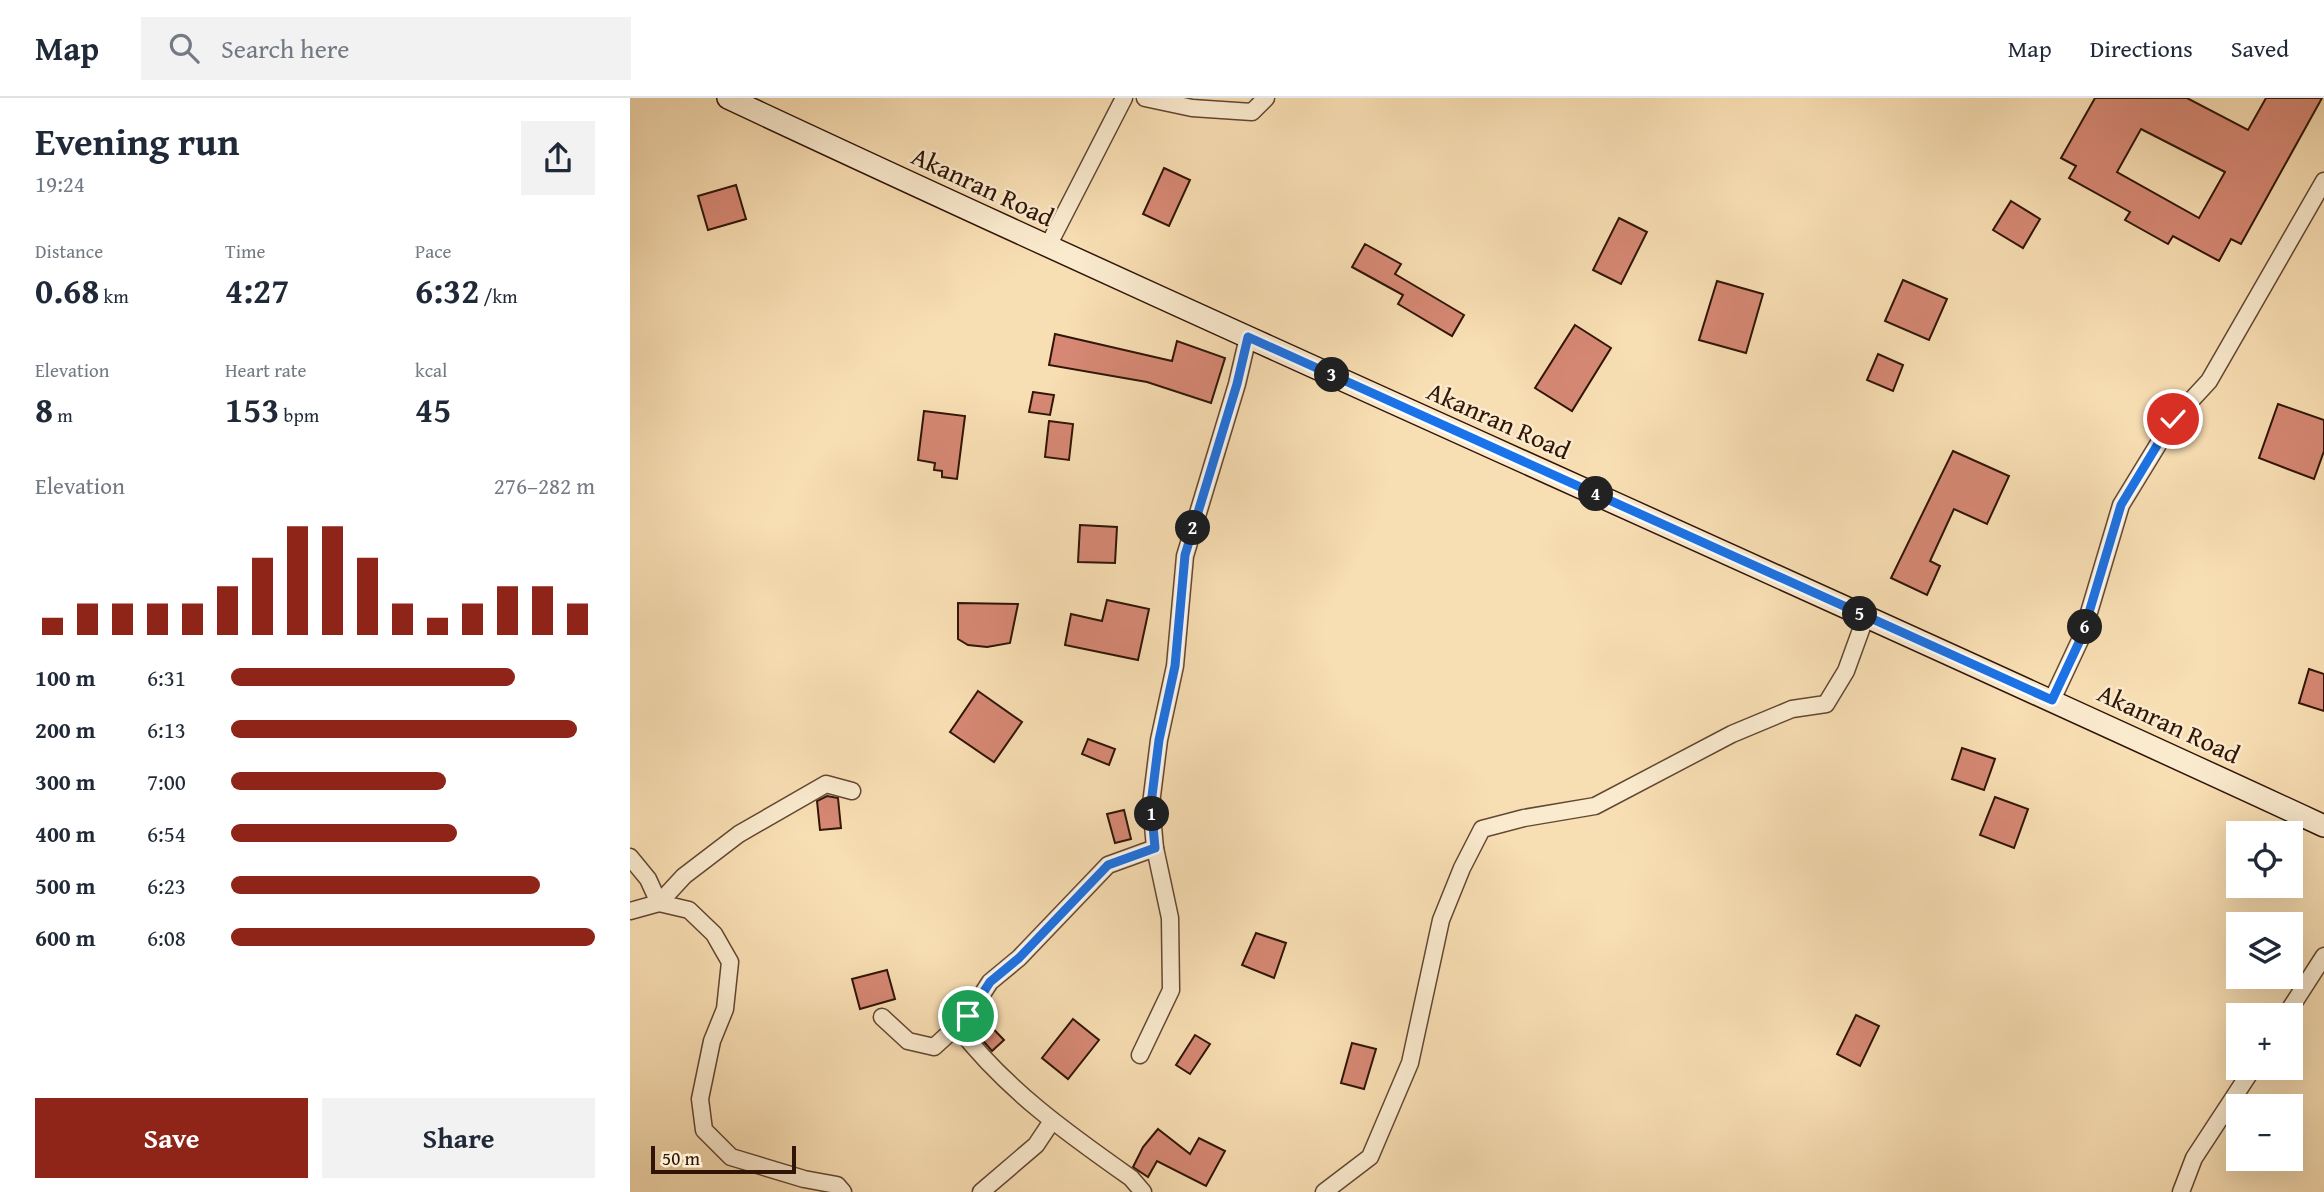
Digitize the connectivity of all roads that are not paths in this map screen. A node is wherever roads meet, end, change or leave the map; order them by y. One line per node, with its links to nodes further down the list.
1 (728, 98): 6 (main road, Akanran Road)
2 (1124, 98): 6 (street)
3 (1144, 98): 4 (street)
4 (1266, 98)
5 (2324, 181): 9 (street)
6 (1048, 246): 7 (main road, Akanran Road)
7 (1248, 337): 8 (main road, Akanran Road); 12 (street)
8 (1866, 616): 9 (main road, Akanran Road); 26 (street)
9 (2052, 700): 11 (main road, Akanran Road)
10 (852, 791): 14 (street)
11 (2324, 826)
12 (1155, 848): 19 (street); 20 (street)
13 (630, 856): 14 (street)
14 (659, 903): 15 (street); 23 (street)
15 (630, 911)
16 (2324, 956): 17 (street)
17 (2294, 1003)
18 (882, 1017): 19 (street)
19 (957, 1026): 22 (street)
20 (1140, 1055)
21 (2245, 1080): 27 (street)
22 (1052, 1121): 24 (street); 25 (street)
23 (843, 1192)
24 (981, 1192)
25 (1143, 1192)
26 (1324, 1192)
27 (2181, 1192)

